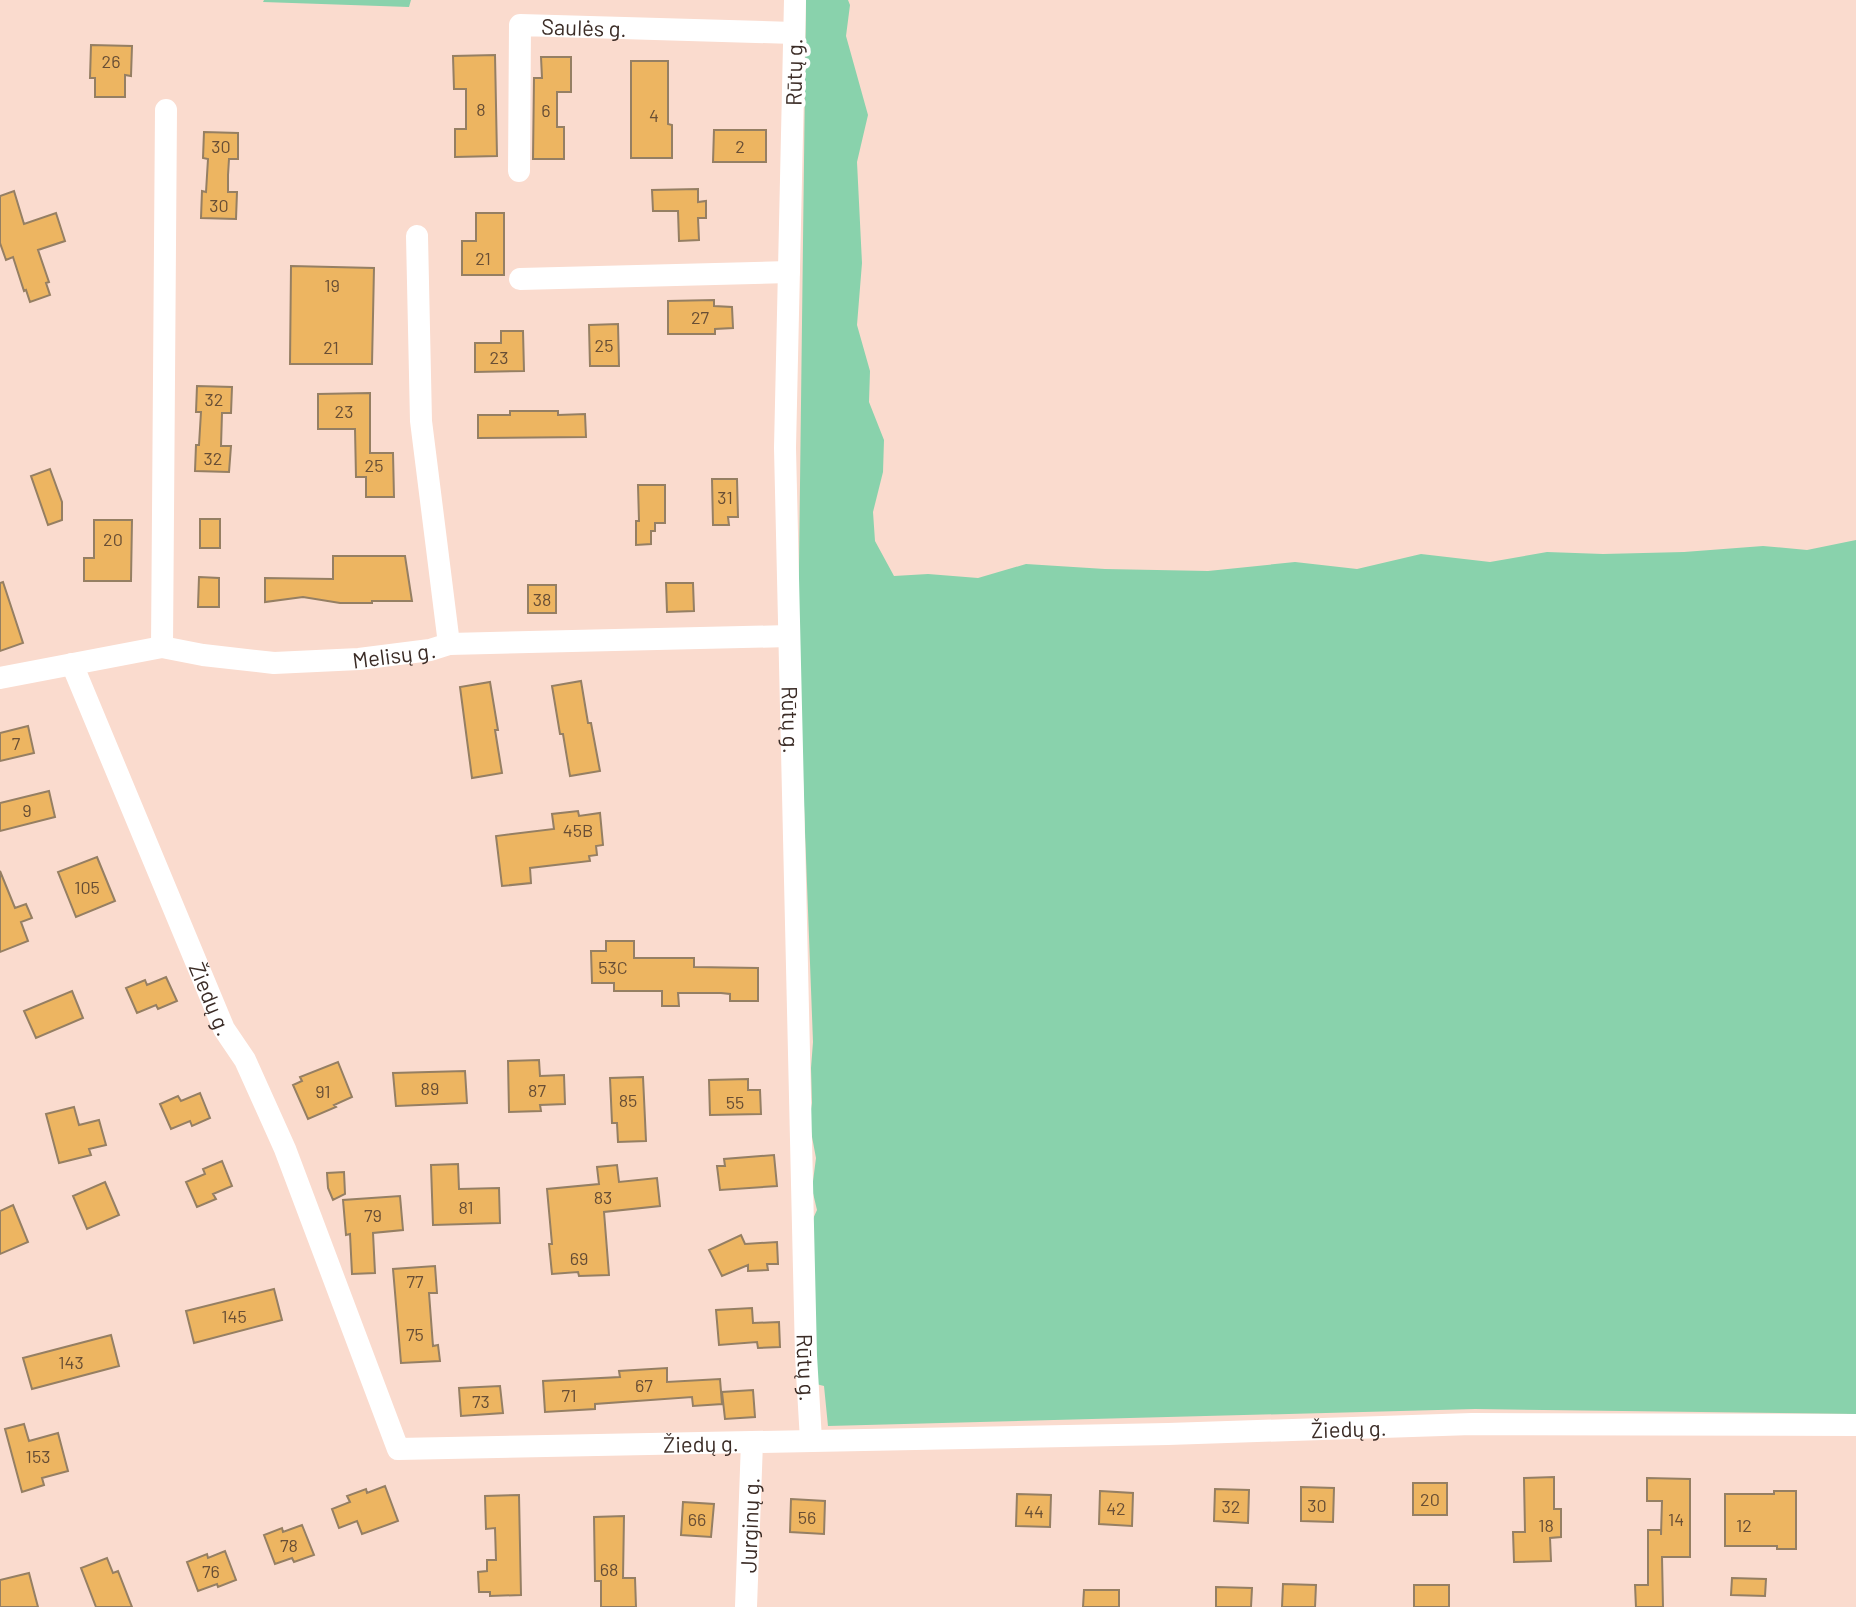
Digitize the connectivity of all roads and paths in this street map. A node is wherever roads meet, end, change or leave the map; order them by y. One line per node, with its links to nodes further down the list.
1 (795, 0): 2 (street, Rūtų g.)
2 (794, 33): 4 (street, Saulės g.); 6 (street, Rūtų g.)
3 (166, 110): 10 (street)
4 (519, 171)
5 (417, 236): 9 (street)
6 (789, 272): 7 (street); 8 (street, Rūtų g.)
7 (520, 279)
8 (789, 636): 9 (street, Melisų g.); 14 (street, Rūtų g.)
9 (449, 644): 10 (street, Melisų g.)
10 (162, 647): 11 (street, Melisų g.)
11 (72, 664): 12 (street, Melisų g.); 15 (street, Žiedų g.)
12 (0, 678)
13 (1856, 1425): 14 (street, Žiedų g.)
14 (811, 1440): 15 (street, Žiedų g.)
15 (752, 1442): 16 (street, Jurginų g.)
16 (746, 1607)

